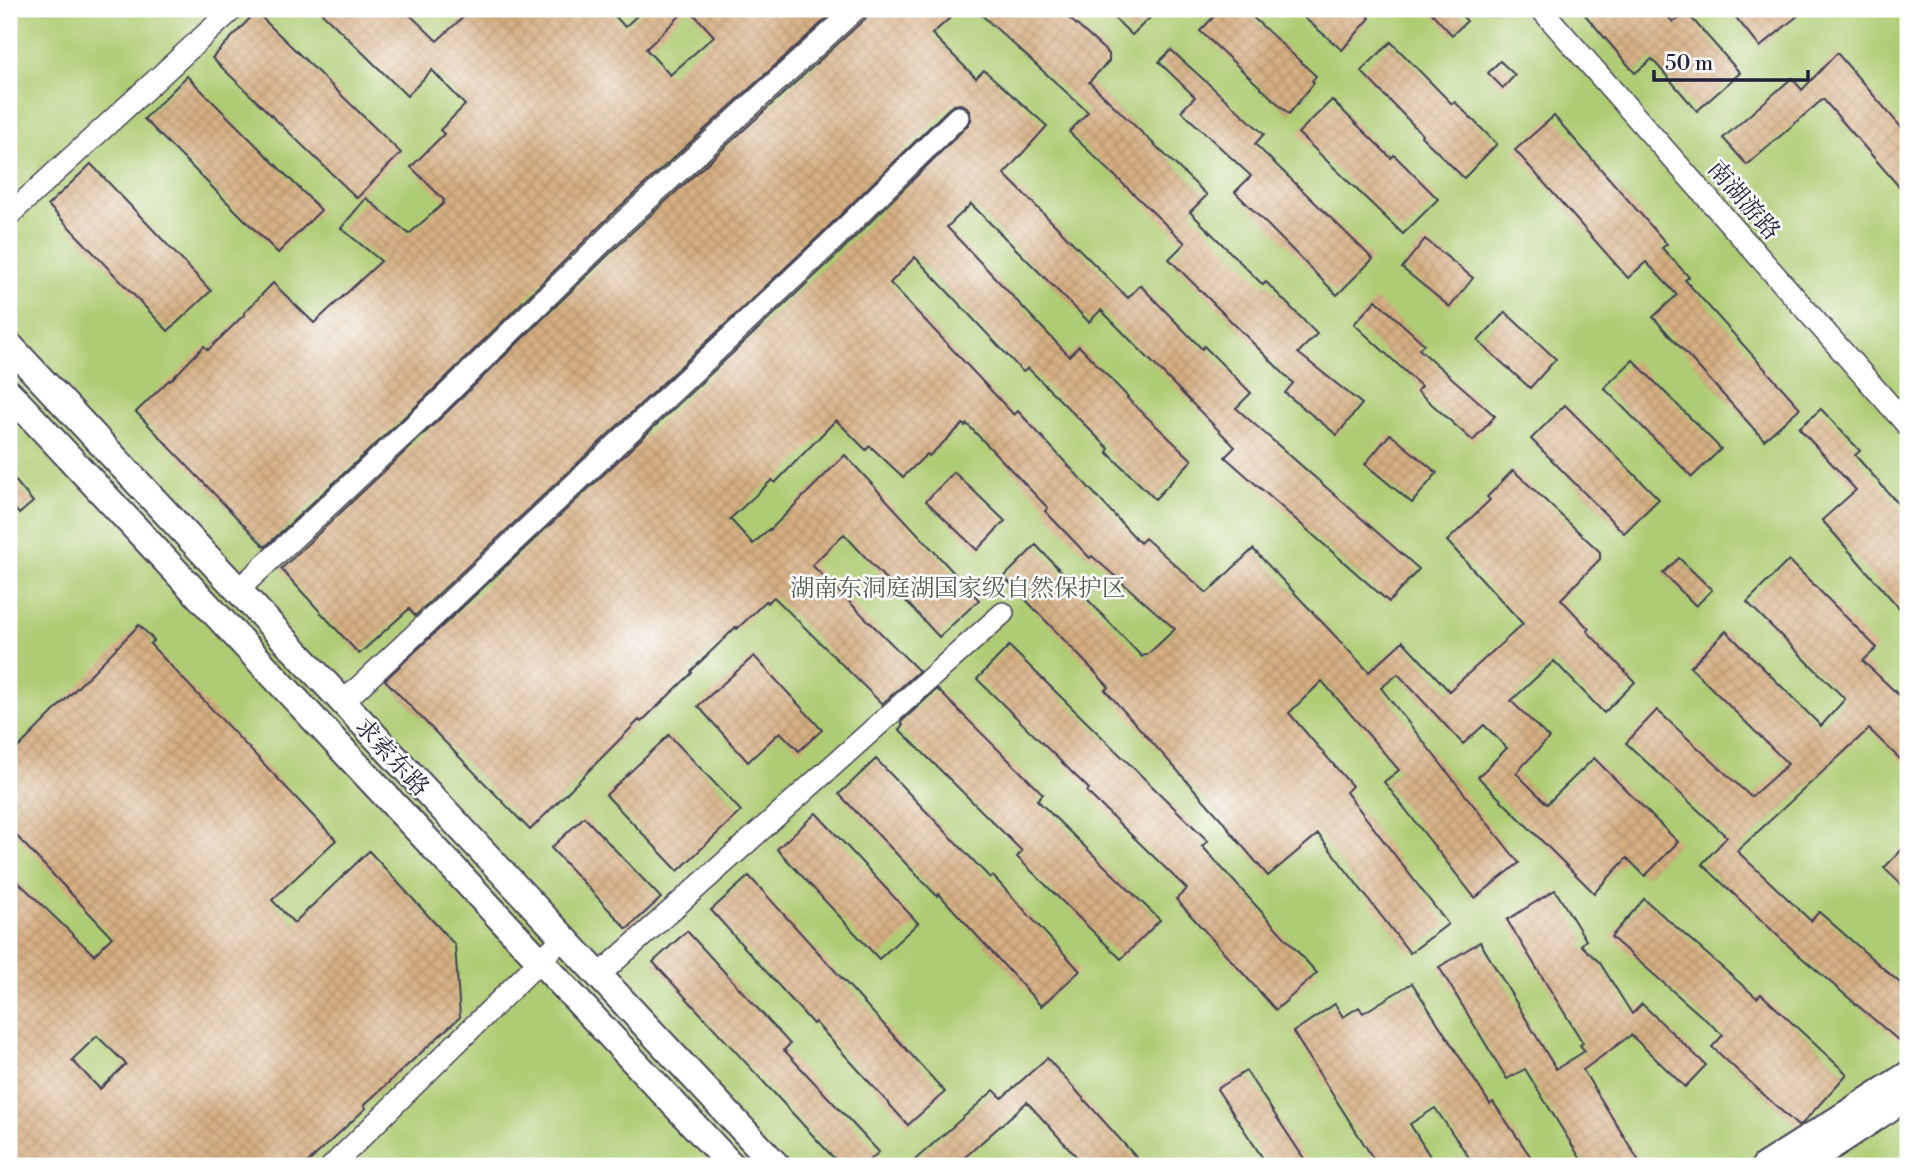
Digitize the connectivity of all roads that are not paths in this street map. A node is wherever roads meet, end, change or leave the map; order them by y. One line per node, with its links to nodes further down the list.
1 (233, 9): 5 (street)
2 (856, 9): 9 (street)
3 (1541, 9): 8 (street, 南湖游路)
4 (958, 117): 11 (street)
5 (9, 215)
6 (9, 345): 9 (main road, 求索东路)
7 (9, 393): 13 (main road, 求索东路)
8 (1908, 426)
9 (238, 590): 11 (main road, 求索东路)
10 (1003, 613): 14 (street)
11 (342, 703): 12 (main road, 求索东路)
12 (563, 938): 13 (street); 14 (main road, 求索东路)
13 (539, 960): 17 (street); 18 (main road, 求索东路)
14 (598, 976): 19 (main road, 求索东路)
15 (1908, 1075): 20 (main road)
16 (1908, 1096): 21 (main road)
17 (332, 1166)
18 (732, 1166)
19 (777, 1166)
20 (1765, 1166)
21 (1801, 1166)

